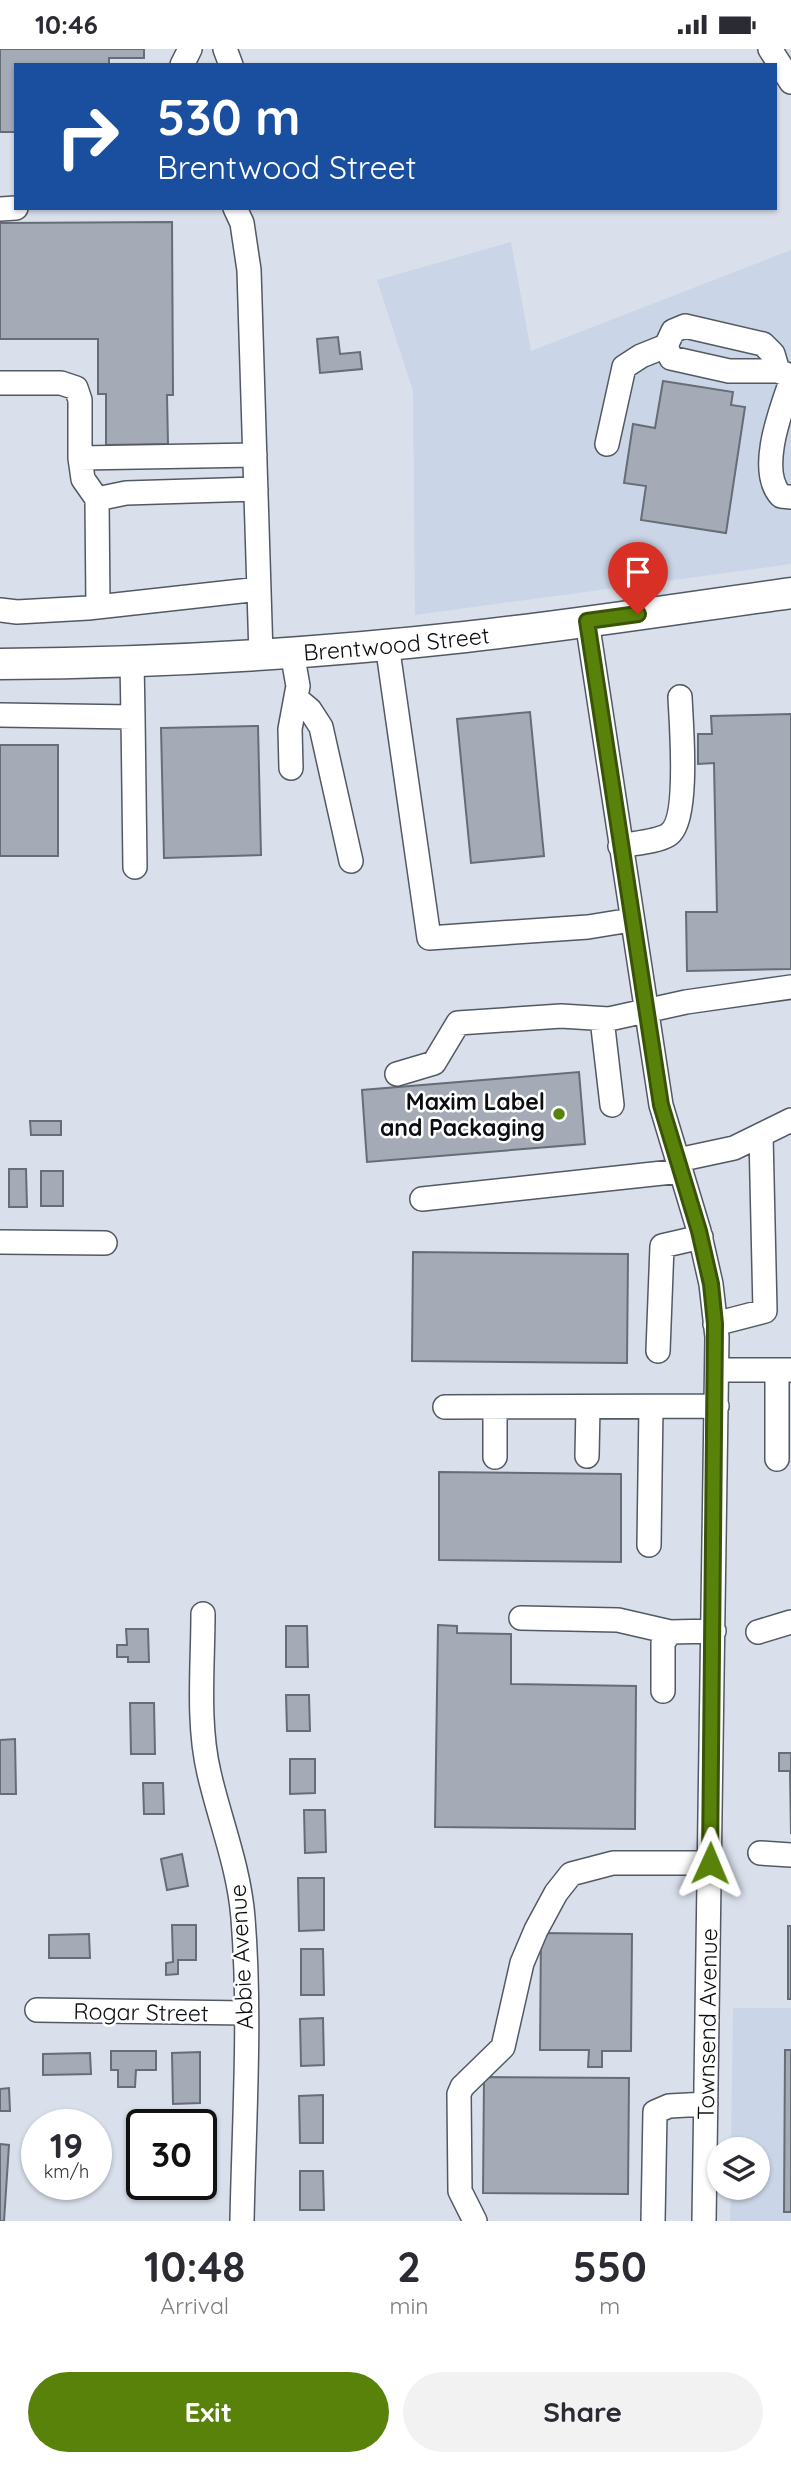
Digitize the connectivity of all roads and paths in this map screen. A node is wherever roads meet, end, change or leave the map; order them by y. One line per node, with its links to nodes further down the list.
1 (770, 49): 2 (street)
2 (791, 82)
3 (236, 210): 8 (street)
4 (666, 346): 5 (street); 5 (street); 7 (street)
5 (787, 376): 11 (street)
6 (0, 383): 9 (street)
7 (607, 444)
8 (255, 455): 9 (street); 10 (street)
9 (80, 459): 12 (street)
10 (256, 489): 12 (street); 13 (street)
11 (791, 497)
12 (97, 499): 15 (street)
13 (259, 589): 15 (street); 20 (street)
14 (791, 593): 17 (main road, Brentwood Street)
15 (99, 607): 16 (street)
16 (0, 610)
17 (587, 621): 18 (main road, Brentwood Street); 28 (street, Townsend Avenue)
18 (387, 644): 19 (main road, Brentwood Street); 31 (street)
19 (292, 653): 20 (main road, Brentwood Street); 24 (street)
20 (261, 655): 21 (main road, Brentwood Street)
21 (132, 662): 22 (main road, Brentwood Street); 26 (street)
22 (0, 664)
23 (680, 697): 28 (street)
24 (297, 699): 27 (street); 29 (street)
25 (0, 715): 26 (street)
26 (133, 717): 30 (street)
27 (291, 768)
28 (620, 846): 31 (street, Townsend Avenue)
29 (351, 861)
30 (135, 867)
31 (631, 920): 33 (street, Townsend Avenue)
32 (791, 986): 33 (street)
33 (645, 1010): 34 (street); 39 (street, Townsend Avenue)
34 (602, 1019): 35 (street); 36 (street)
35 (397, 1074)
36 (612, 1105)
37 (791, 1120): 38 (street)
38 (761, 1135): 39 (street); 44 (street)
39 (680, 1166): 40 (street); 41 (street, Townsend Avenue)
40 (422, 1199)
41 (701, 1237): 44 (street, Townsend Avenue); 45 (street)
42 (0, 1242): 43 (street)
43 (105, 1244)
44 (715, 1324): 46 (street, Townsend Avenue)
45 (658, 1351)
46 (717, 1370): 47 (street); 48 (street, Townsend Avenue)
47 (784, 1370): 55 (street)
48 (717, 1406): 52 (street); 60 (street, Townsend Avenue)
49 (445, 1407): 50 (street)
50 (495, 1407): 51 (street); 54 (street)
51 (587, 1407): 52 (street); 53 (street)
52 (651, 1407): 56 (street)
53 (587, 1456)
54 (495, 1457)
55 (777, 1459)
56 (649, 1545)
57 (203, 1614): 68 (street, Abbie Avenue)
58 (521, 1618): 61 (street)
59 (791, 1622): 62 (street)
60 (714, 1630): 61 (street); 66 (street, Townsend Avenue)
61 (670, 1632): 63 (street)
62 (758, 1632)
63 (663, 1691)
64 (760, 1853): 65 (street)
65 (791, 1855)
66 (710, 1863): 69 (street, Townsend Avenue); 71 (street)
67 (37, 2010): 68 (street, Rogar Street)
68 (246, 2013): 70 (street, Abbie Avenue)
69 (706, 2104): 72 (street); 73 (street, Townsend Avenue)
70 (242, 2221)
71 (475, 2221)
72 (653, 2221)
73 (704, 2221)

